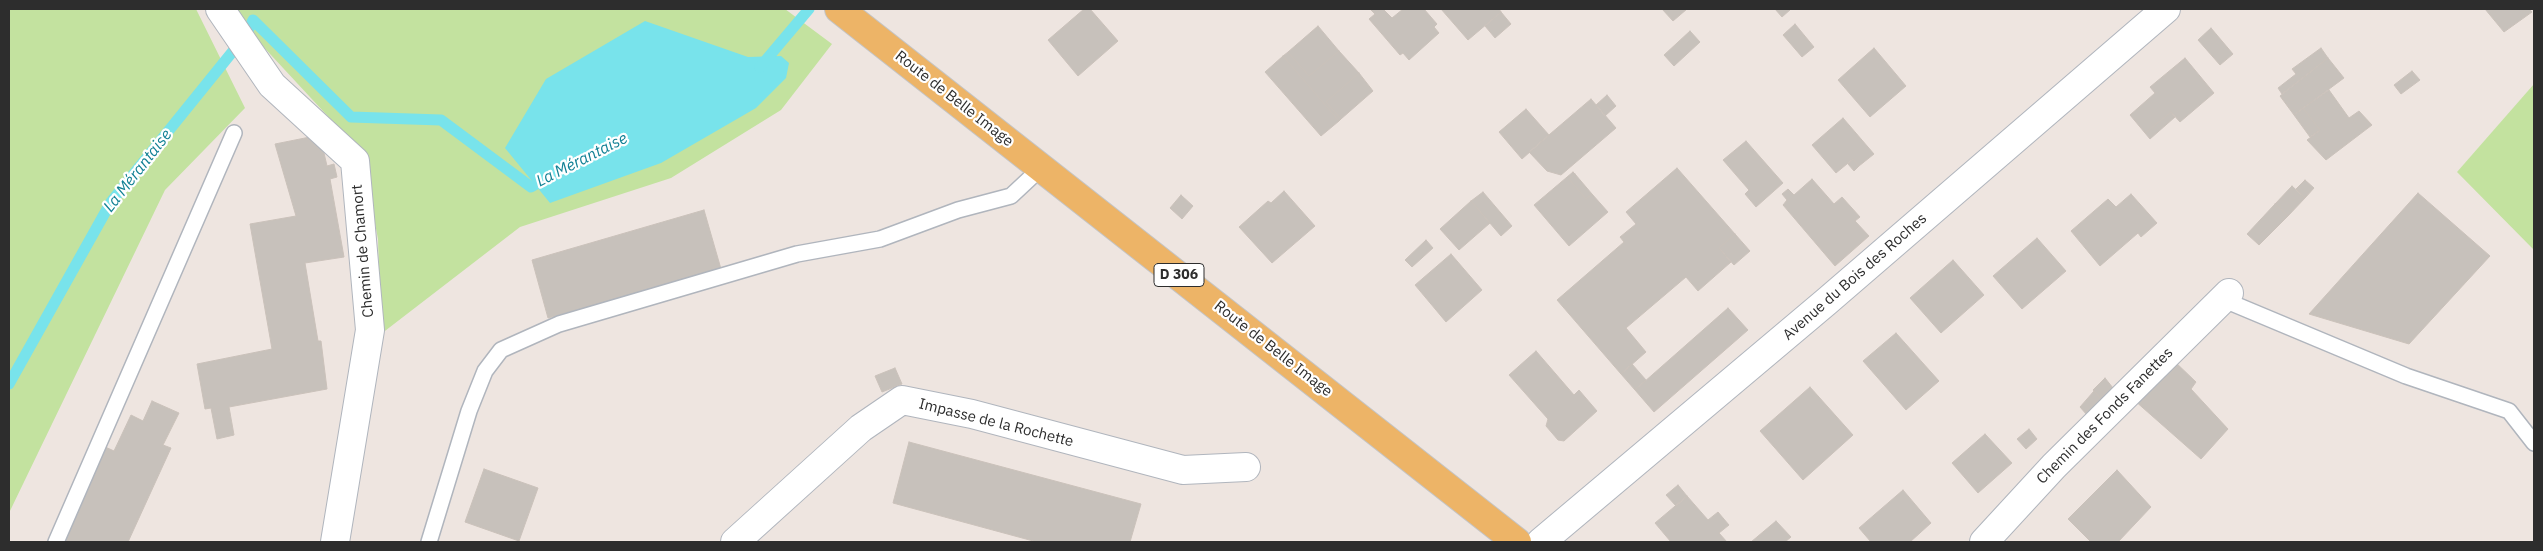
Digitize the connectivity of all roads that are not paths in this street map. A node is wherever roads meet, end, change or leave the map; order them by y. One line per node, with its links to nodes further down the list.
1 (220, 9): 10 (street, Chemin de Chamort)
2 (840, 9): 5 (main road, Route de Belle Image / D 306)
3 (2166, 9): 14 (street, Avenue du Bois des Roches)
4 (234, 133): 9 (lane)
5 (1042, 167): 11 (lane); 13 (main road, Route de Belle Image / D 306)
6 (2225, 296): 7 (lane); 15 (street, Chemin des Fonds Fanettes)
7 (2534, 443)
8 (1246, 467): 12 (street, Impasse de la Rochette)
9 (56, 542)
10 (335, 542)
11 (429, 542)
12 (735, 542)
13 (1517, 542)
14 (1541, 542)
15 (1984, 542)

